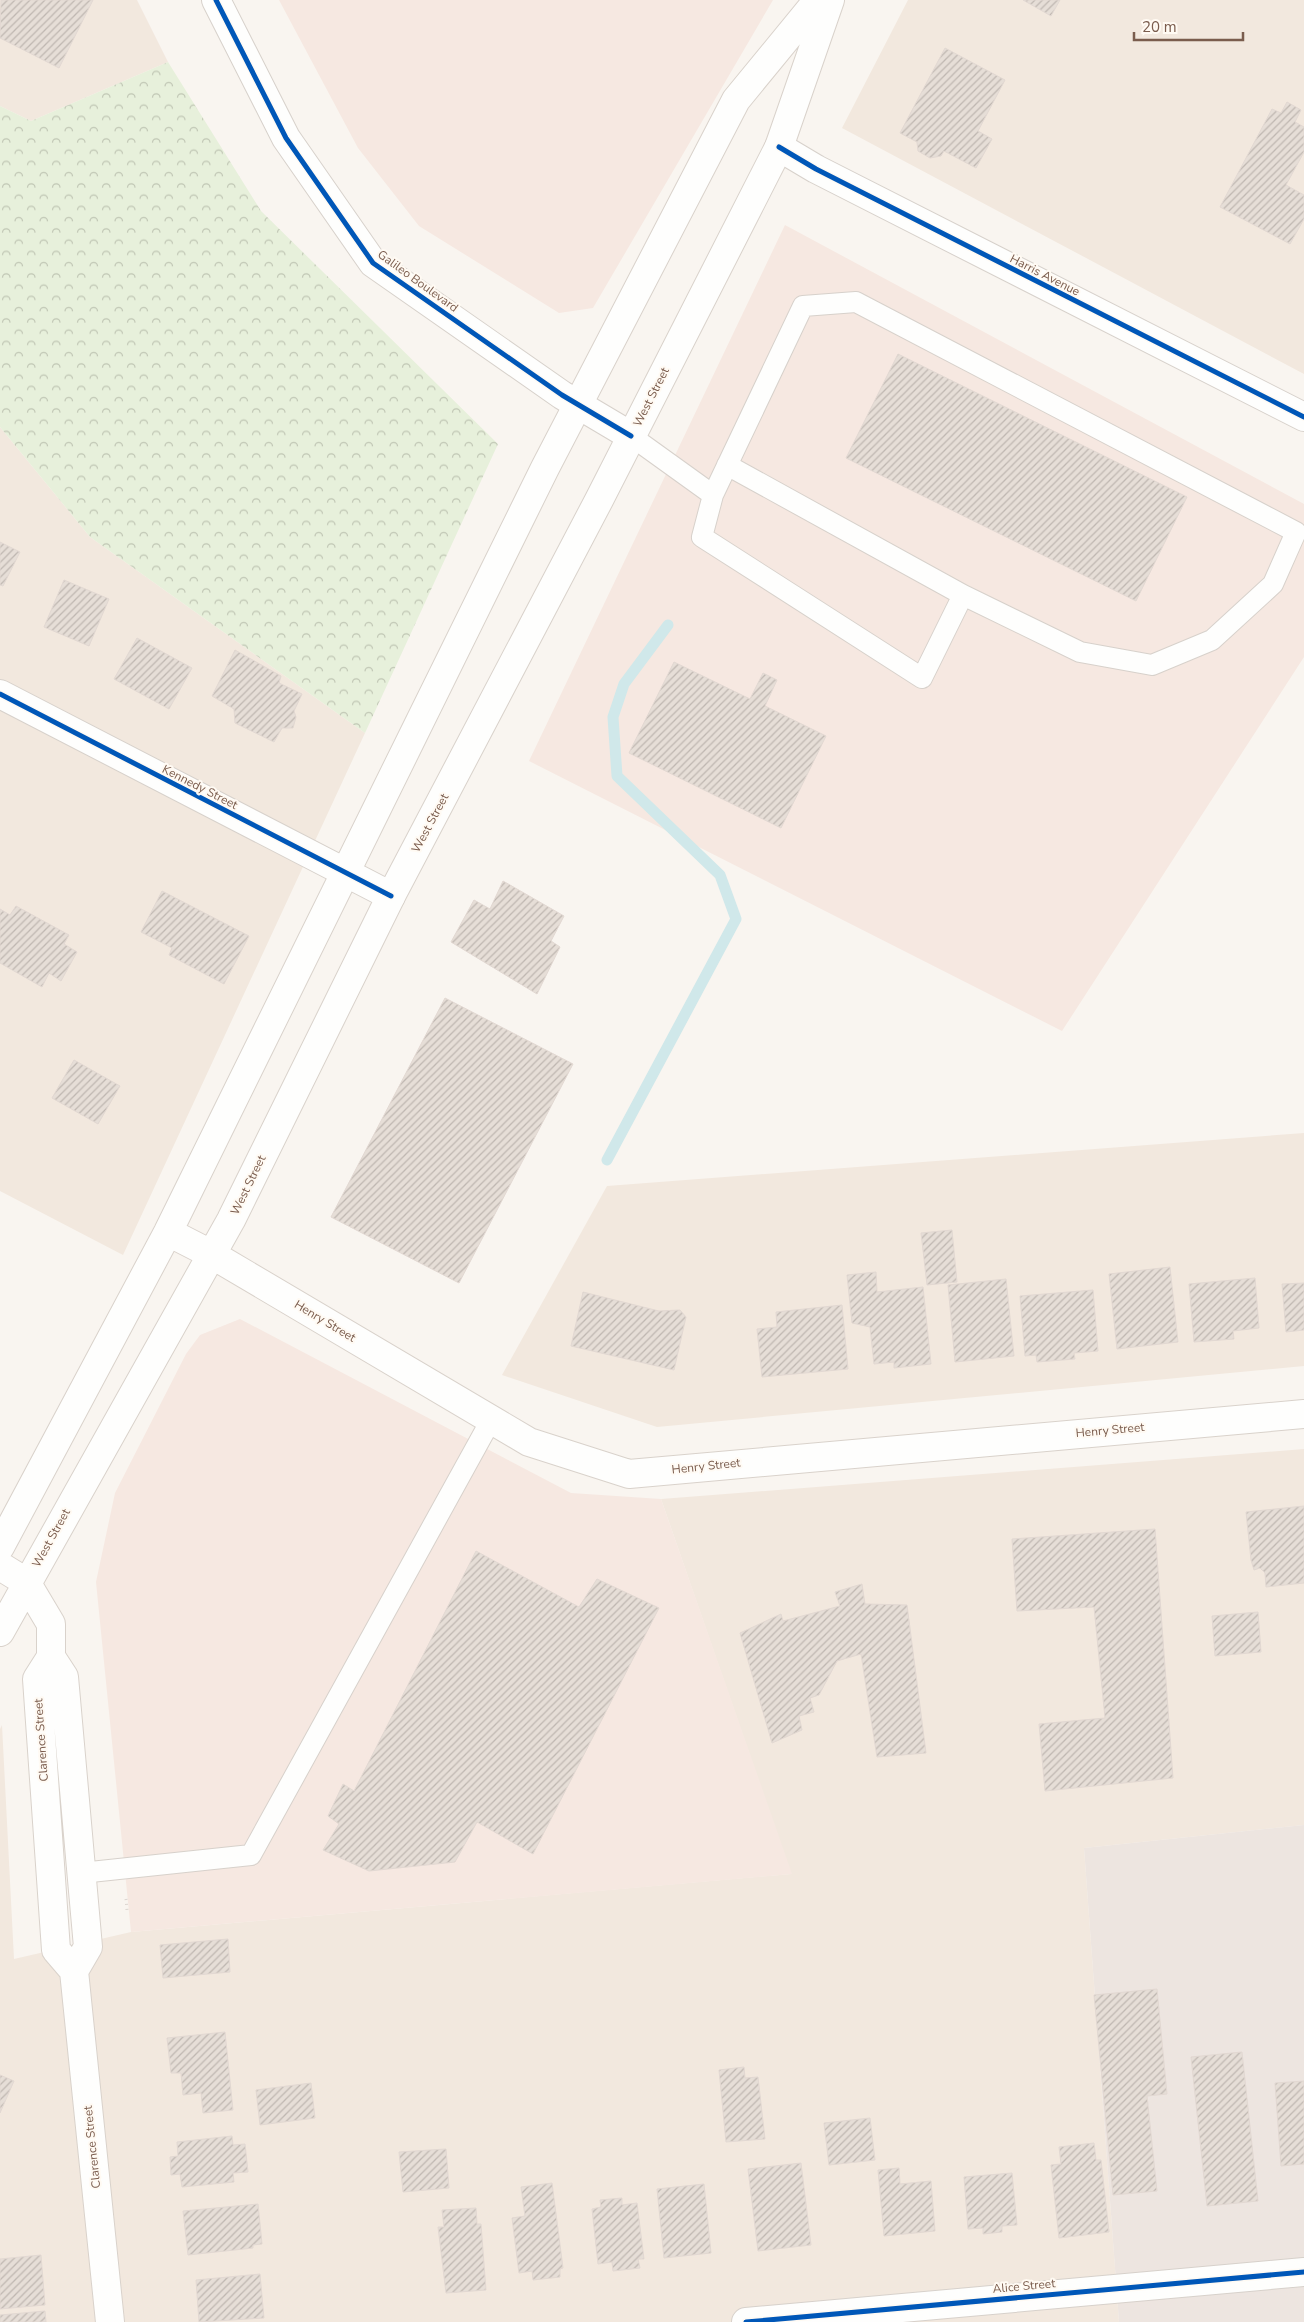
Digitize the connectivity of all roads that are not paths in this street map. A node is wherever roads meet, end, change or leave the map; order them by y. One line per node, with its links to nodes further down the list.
1 (216, 0): 5 (main road, Galileo Boulevard)
2 (818, 0): 5 (main road)
3 (830, 0): 4 (main road, West Street)
4 (779, 147): 6 (main road, Harris Avenue); 7 (main road, West Street)
5 (579, 406): 7 (main road, Galileo Boulevard); 12 (main road)
6 (1304, 417)
7 (631, 436): 9 (lane); 13 (main road, West Street)
8 (727, 465): 9 (lane); 10 (lane); 10 (lane)
9 (713, 495): 10 (lane)
10 (963, 595)
11 (0, 694): 12 (main road, Kennedy Street)
12 (344, 874): 13 (main road, Kennedy Street); 14 (main road)
13 (391, 896): 15 (main road, West Street)
14 (168, 1232): 15 (main road, Henry Street); 18 (main road)
15 (211, 1254): 17 (main road, Henry Street); 20 (main road, West Street)
16 (1304, 1414): 17 (main road, Henry Street)
17 (491, 1420): 23 (lane)
18 (0, 1547)
19 (0, 1566): 20 (main road)
20 (26, 1582): 21 (main road, West Street); 22 (main road)
21 (0, 1632)
22 (51, 1657): 23 (main road); 24 (main road, Clarence Street)
23 (81, 1873): 24 (main road)
24 (74, 1971): 26 (main road, Clarence Street)
25 (1304, 2272): 27 (main road, Alice Street)
26 (110, 2322)
27 (746, 2322)

